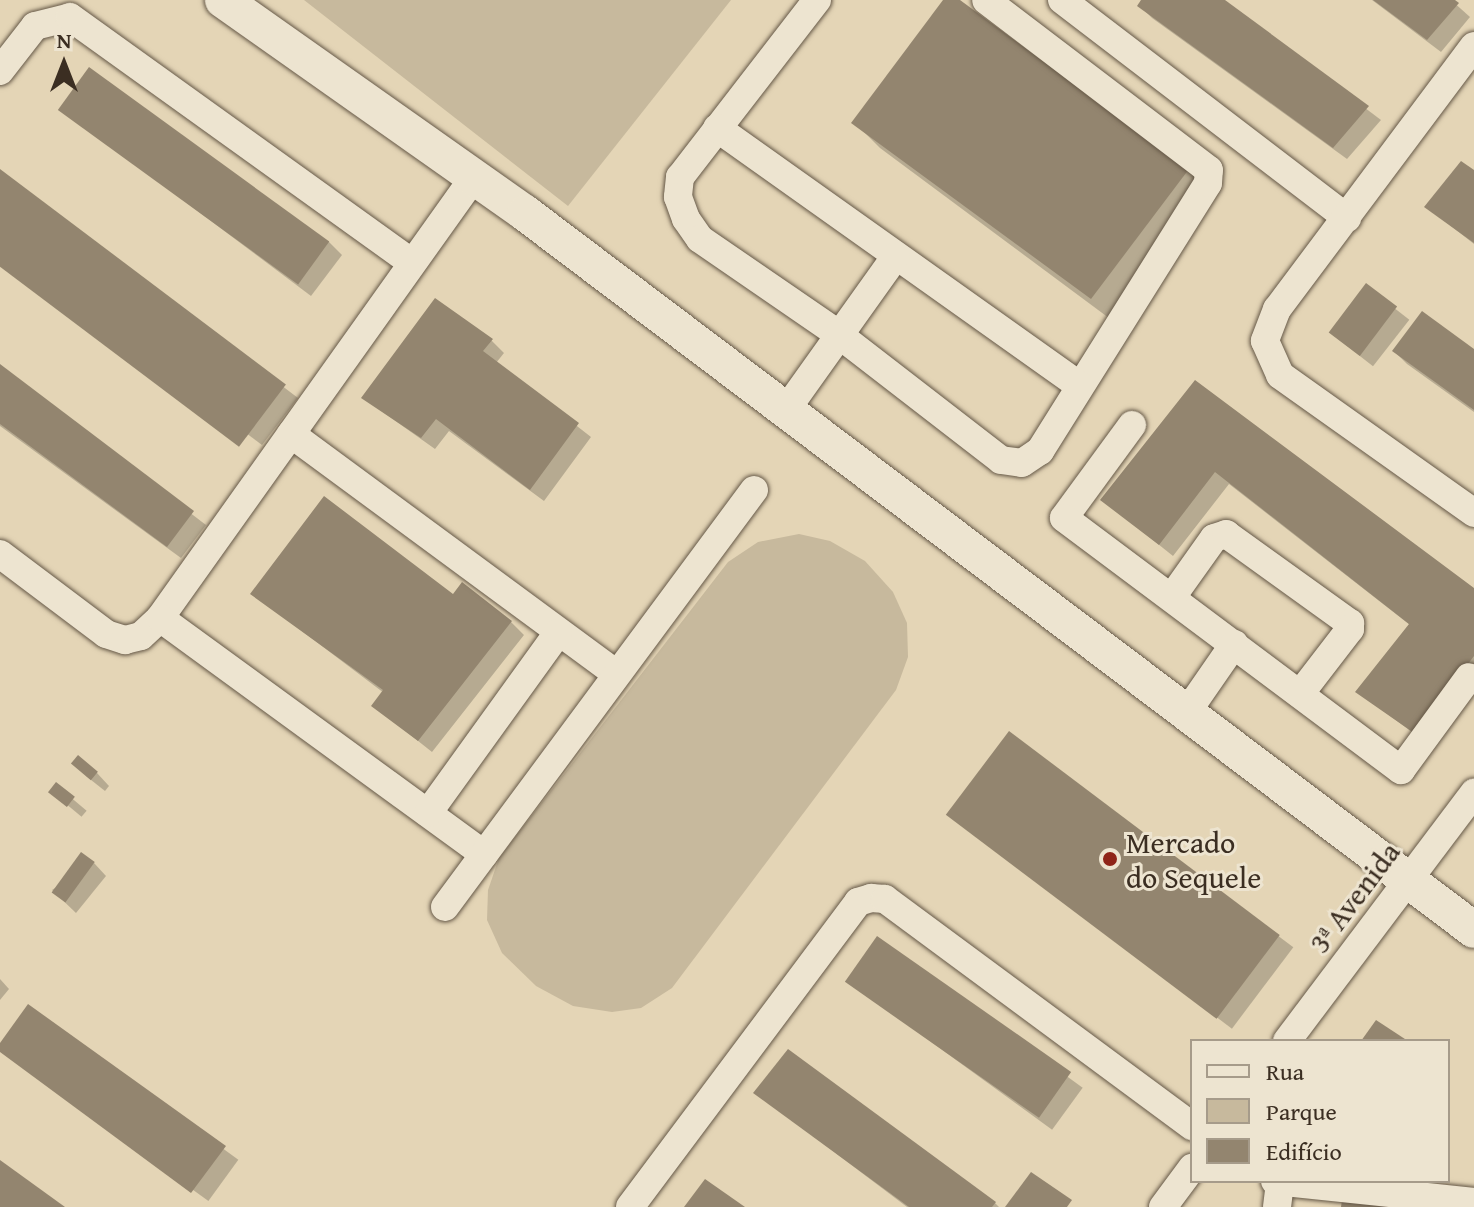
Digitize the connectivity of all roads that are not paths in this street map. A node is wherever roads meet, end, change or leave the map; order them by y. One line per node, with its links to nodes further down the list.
1 (223, 0): 8 (street)
2 (817, 0): 7 (street)
3 (986, 0): 13 (street)
4 (1062, 0): 9 (street)
5 (1474, 46): 9 (street)
6 (0, 71): 11 (street)
7 (717, 128): 10 (street); 12 (street)
8 (474, 177): 11 (street); 14 (street)
9 (1347, 218): 18 (street)
10 (896, 256): 12 (street); 13 (street)
11 (412, 263): 16 (street)
12 (838, 334): 13 (street); 14 (street)
13 (1080, 386)
14 (786, 410): 27 (street)
15 (1132, 425): 20 (street)
16 (291, 434): 21 (street); 22 (street)
17 (754, 490): 24 (street)
18 (1474, 513)
19 (0, 554): 21 (street)
20 (1172, 597): 23 (street); 26 (street)
21 (160, 618): 29 (street)
22 (558, 633): 24 (street); 29 (street)
23 (1234, 644): 26 (street); 27 (street)
24 (616, 674): 30 (street)
25 (1469, 677): 26 (street)
26 (1300, 694)
27 (1187, 712): 31 (street)
28 (1474, 793): 31 (street, 3ª Avenida)
29 (428, 813): 30 (street)
30 (484, 854): 32 (street)
31 (1409, 881): 33 (street); 34 (street, 3ª Avenida)
32 (445, 907)
33 (1474, 930)
34 (1289, 1039)
35 (1190, 1125): 39 (street)
36 (1190, 1171): 40 (street)
37 (1277, 1190): 38 (street)
38 (1474, 1202)
39 (630, 1207)
40 (1163, 1207)

